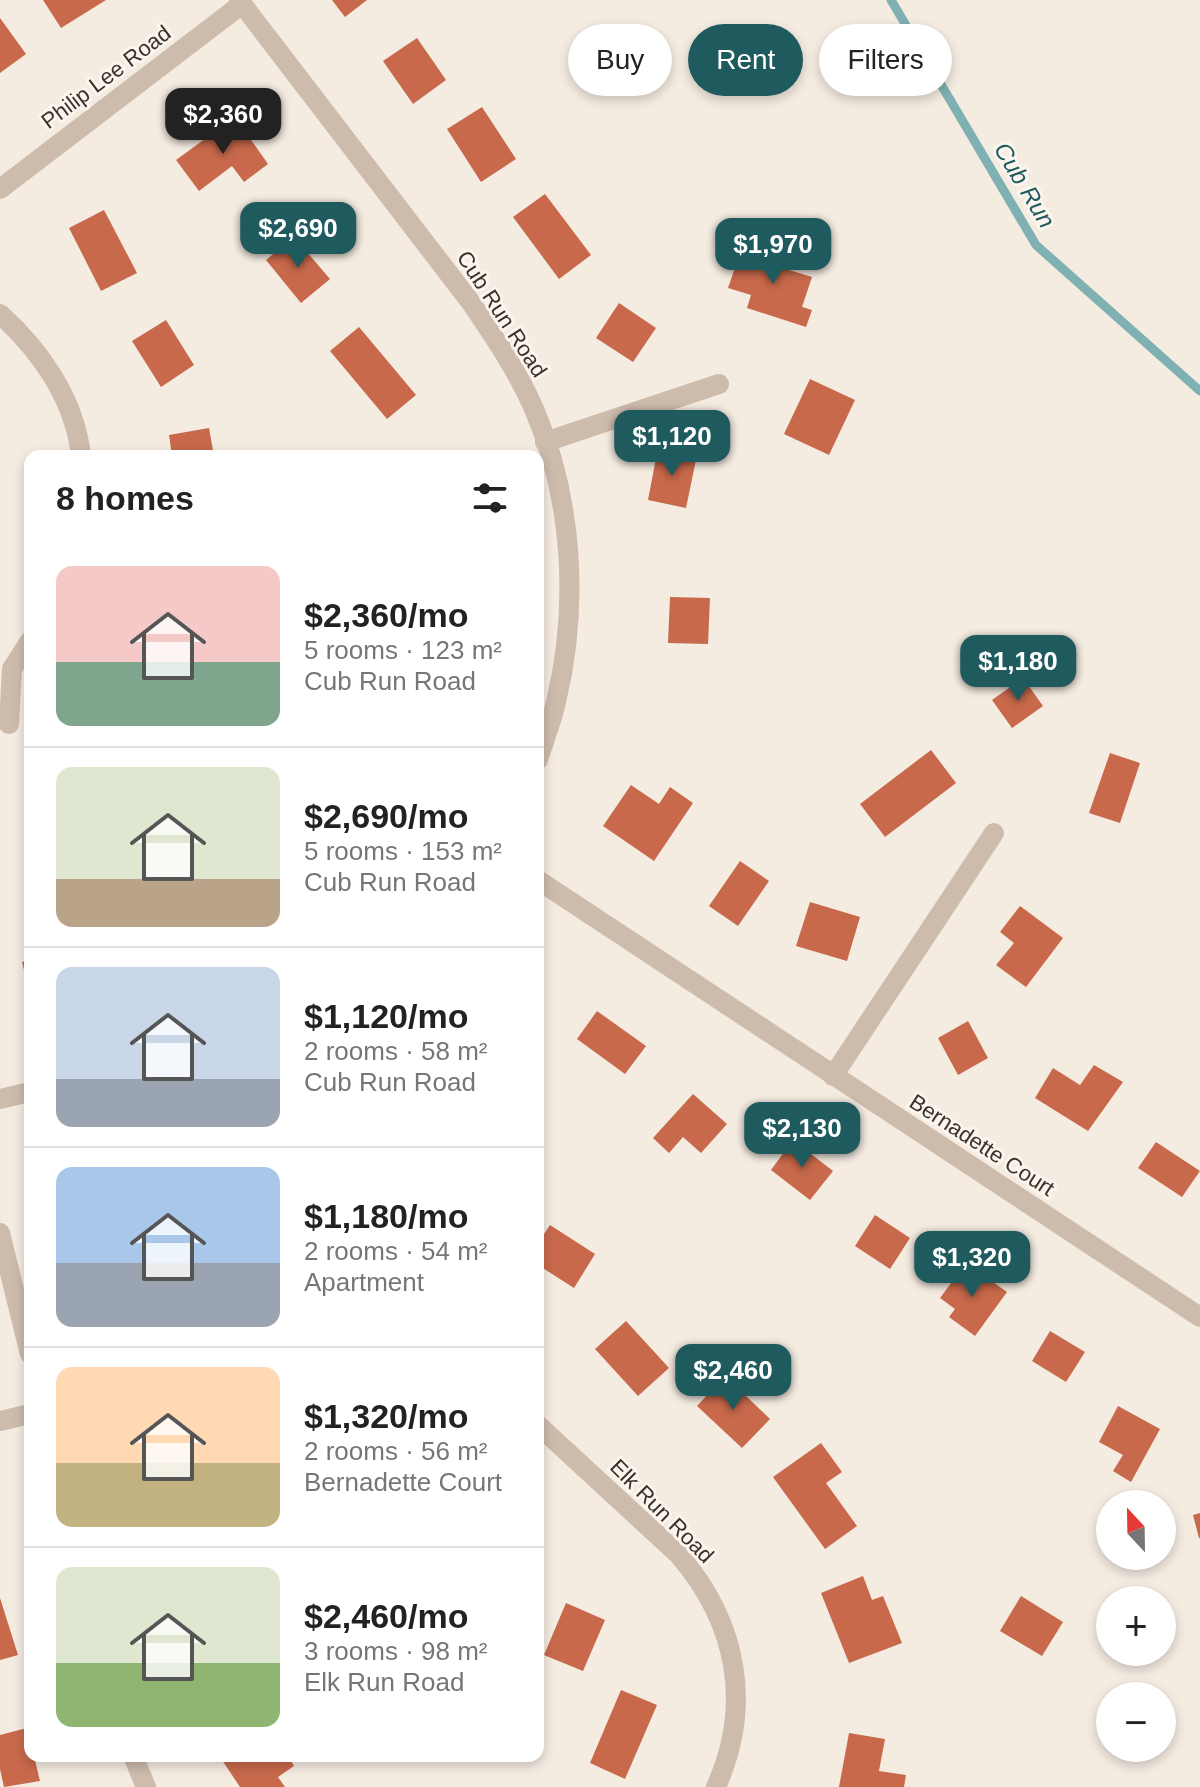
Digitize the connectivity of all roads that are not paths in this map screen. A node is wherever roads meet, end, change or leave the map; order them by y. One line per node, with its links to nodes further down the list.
1 (240, 2): 2 (street, Philip Lee Road); 5 (street, Cub Run Road)
2 (0, 189)
3 (0, 314): 6 (street)
4 (719, 384): 5 (street)
5 (545, 442): 9 (street, Cub Run Road)
6 (79, 450)
7 (24, 650): 8 (street)
8 (9, 724)
9 (544, 741)
10 (994, 833): 12 (street)
11 (544, 884): 12 (street, Bernadette Court)
12 (833, 1076): 16 (street, Bernadette Court)
13 (24, 1093): 14 (street)
14 (0, 1099)
15 (0, 1233): 17 (street)
16 (1200, 1317)
17 (24, 1330)
18 (24, 1415): 19 (street)
19 (0, 1421)
20 (544, 1431): 23 (street, Elk Run Road)
21 (136, 1762): 22 (street)
22 (146, 1787)
23 (716, 1787)

